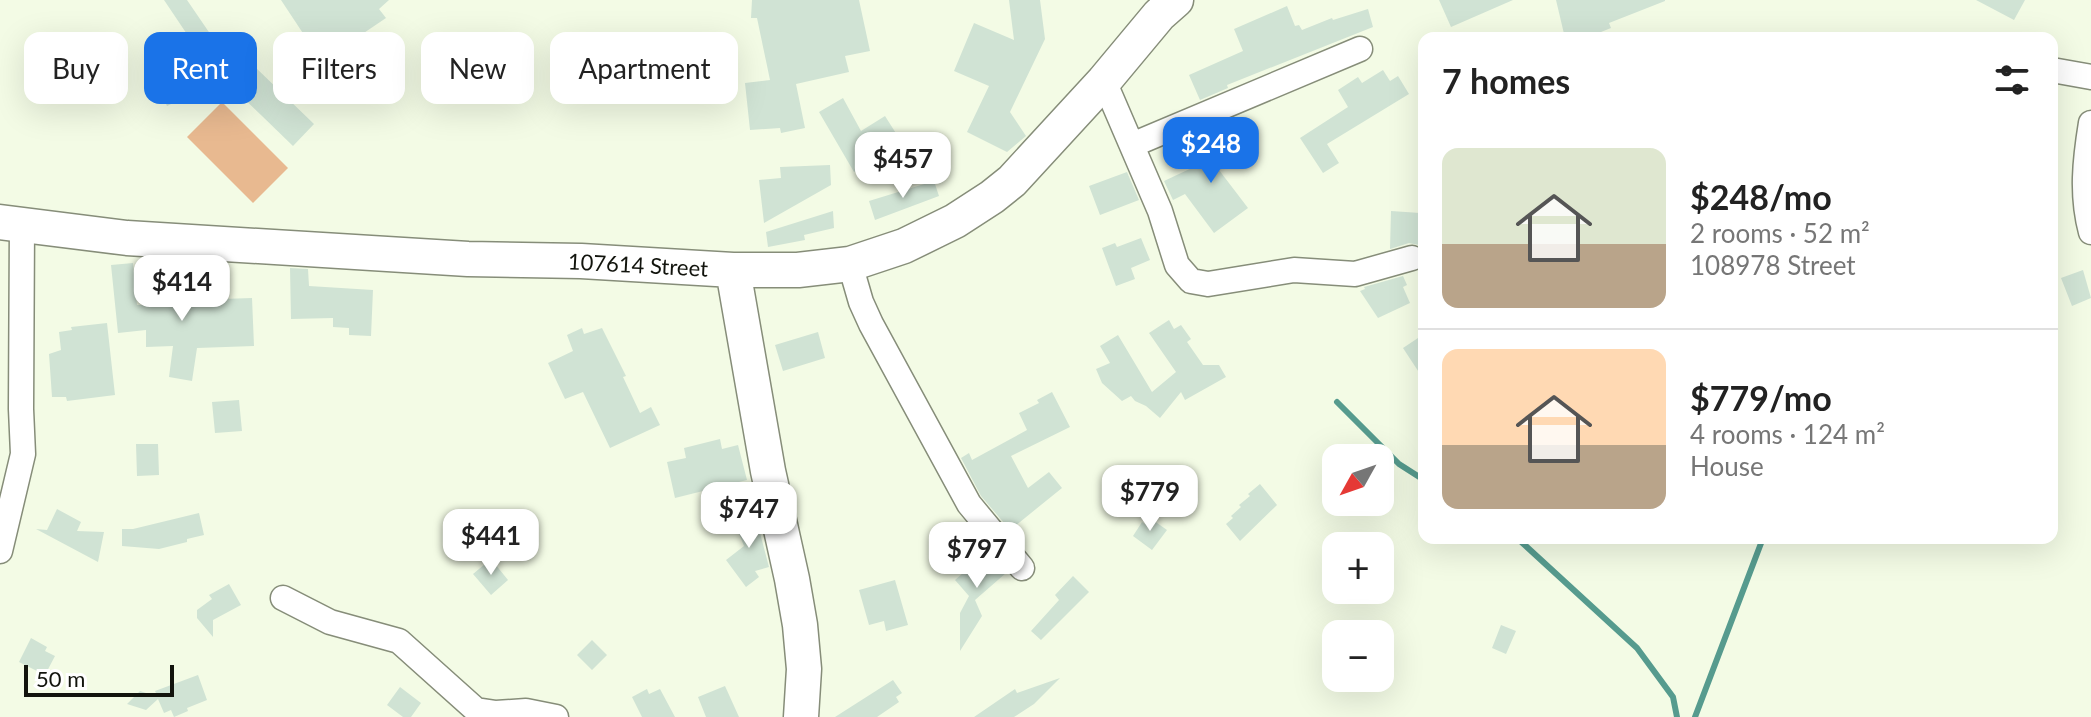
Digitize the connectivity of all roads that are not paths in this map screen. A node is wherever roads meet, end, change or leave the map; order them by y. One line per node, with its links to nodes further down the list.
1 (1159, 5): 5 (street, 107614 Street)
2 (1360, 49): 7 (street)
3 (2058, 71): 4 (street)
4 (2091, 77)
5 (1104, 81): 7 (street); 11 (street, 107614 Street)
6 (2091, 123): 9 (street)
7 (1132, 145): 10 (street)
8 (11, 223): 12 (street, 107614 Street); 13 (street)
9 (2091, 232)
10 (1412, 258)
11 (850, 264): 12 (street, 107614 Street); 14 (street)
12 (733, 270): 17 (street)
13 (0, 551)
14 (1022, 568)
15 (283, 598): 16 (street)
16 (556, 717)
17 (801, 717)

